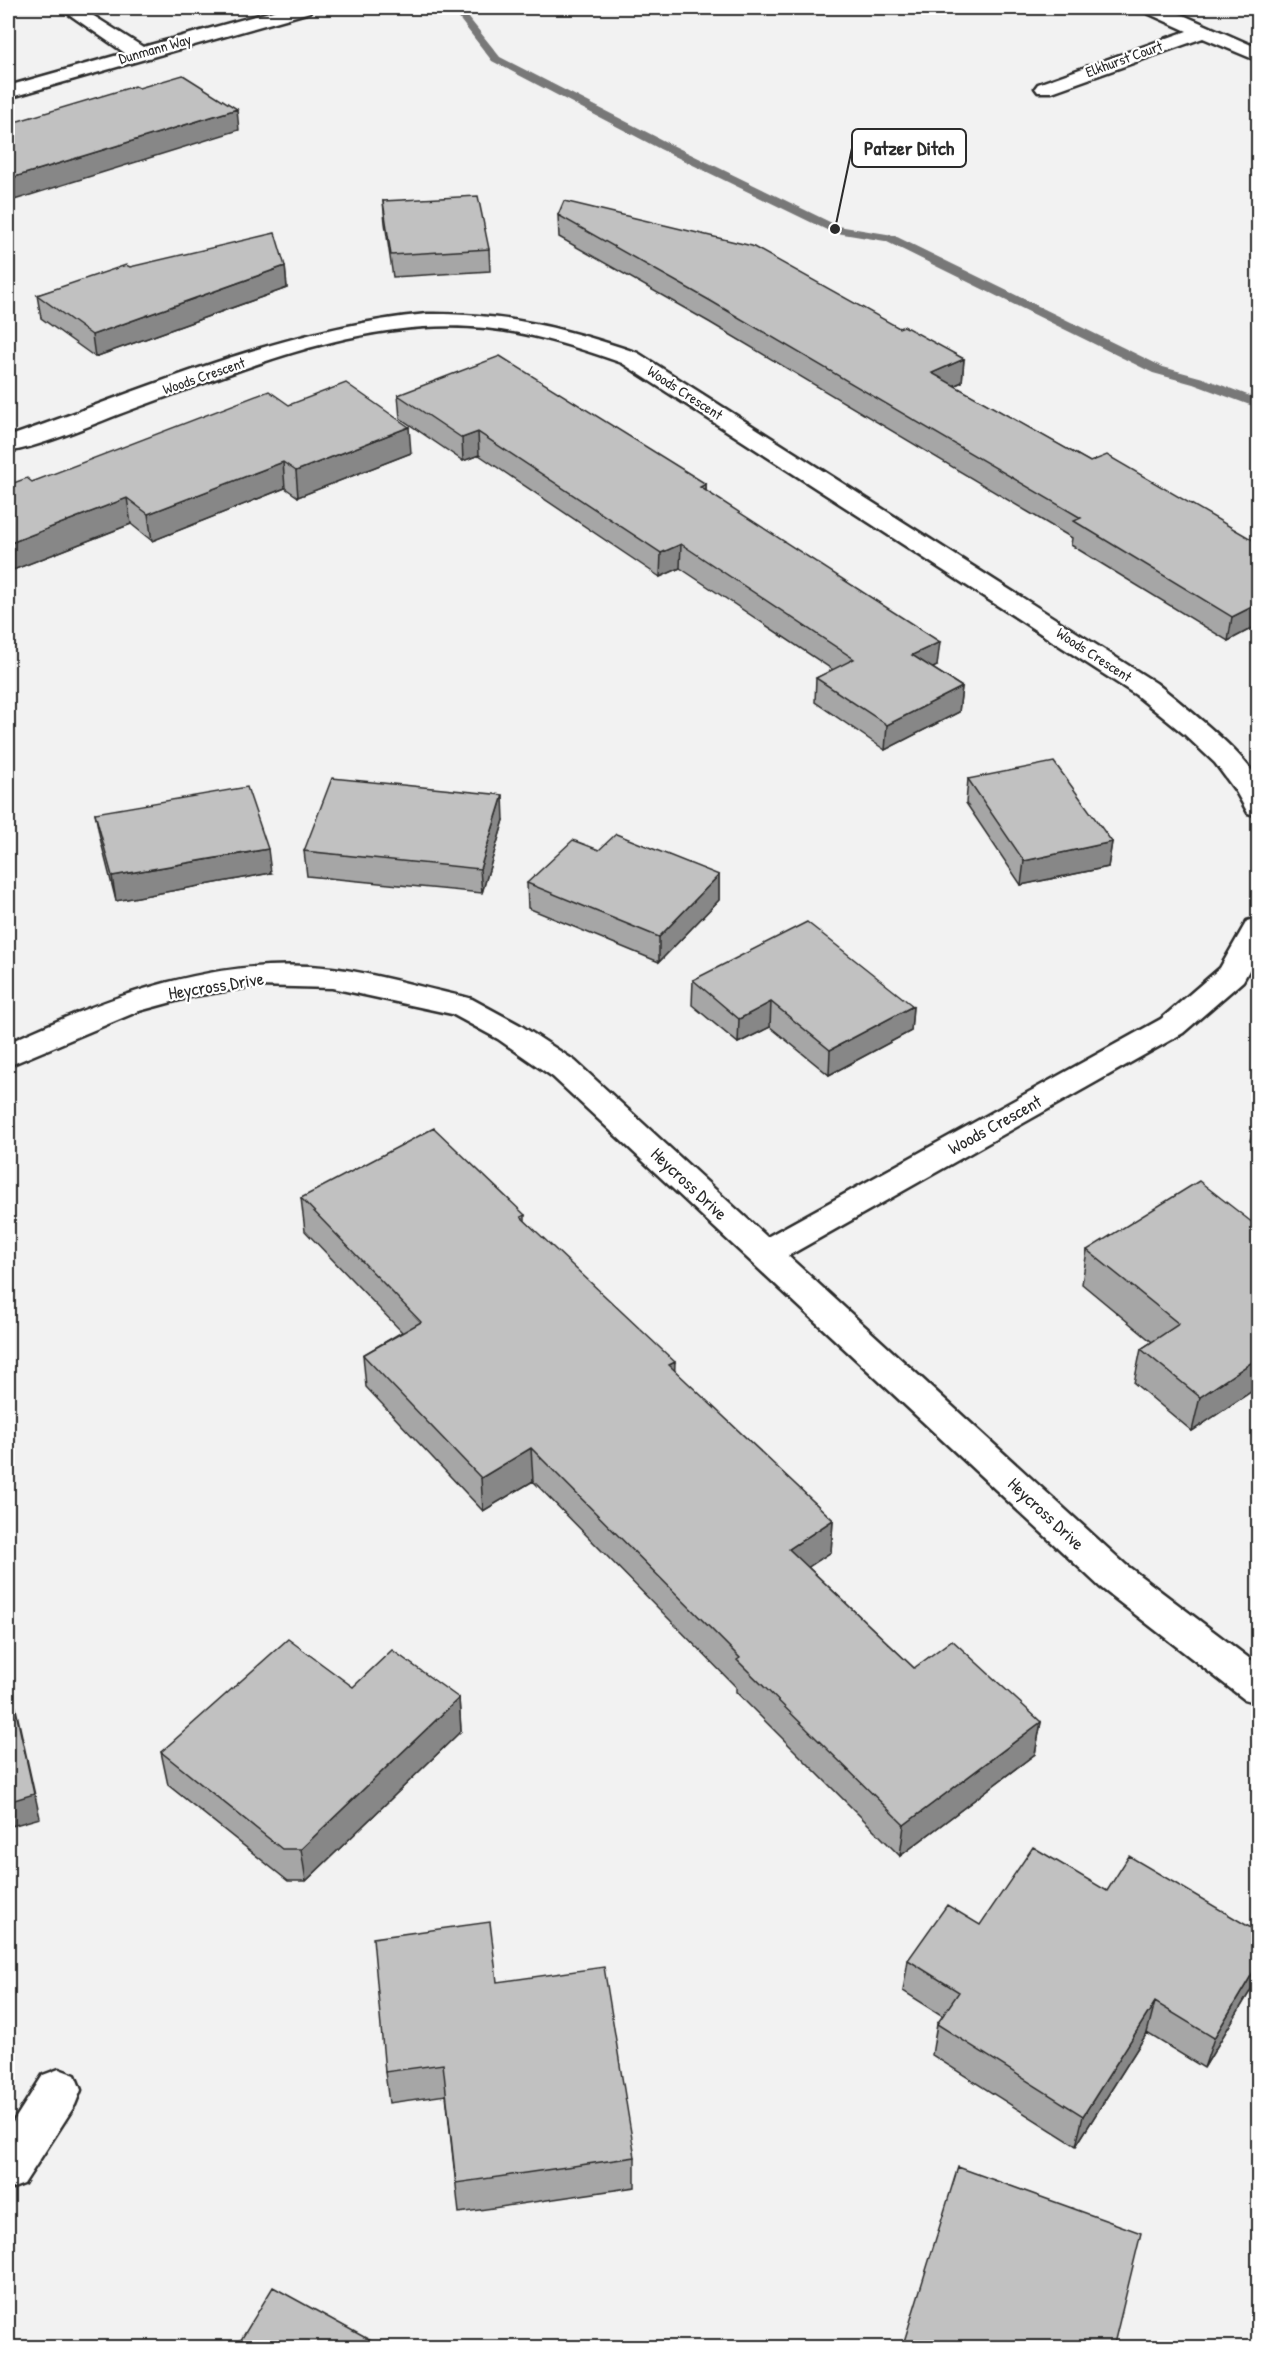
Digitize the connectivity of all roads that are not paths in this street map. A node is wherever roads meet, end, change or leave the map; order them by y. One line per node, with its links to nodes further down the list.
1 (69, 8): 5 (street)
2 (303, 8): 5 (street, Dunmann Way)
3 (1152, 8): 4 (street)
4 (1204, 31): 6 (street); 7 (street, Elkhurst Court)
5 (140, 54): 8 (street, Dunmann Way)
6 (1258, 55)
7 (1045, 88)
8 (8, 92)
9 (8, 445): 10 (street, Woods Crescent)
10 (1258, 807)
11 (1258, 928): 13 (street, Woods Crescent)
12 (8, 1055): 13 (street, Heycross Drive)
13 (764, 1254): 14 (street, Heycross Drive)
14 (1258, 1687)
15 (59, 2090): 16 (street)
16 (8, 2169)

